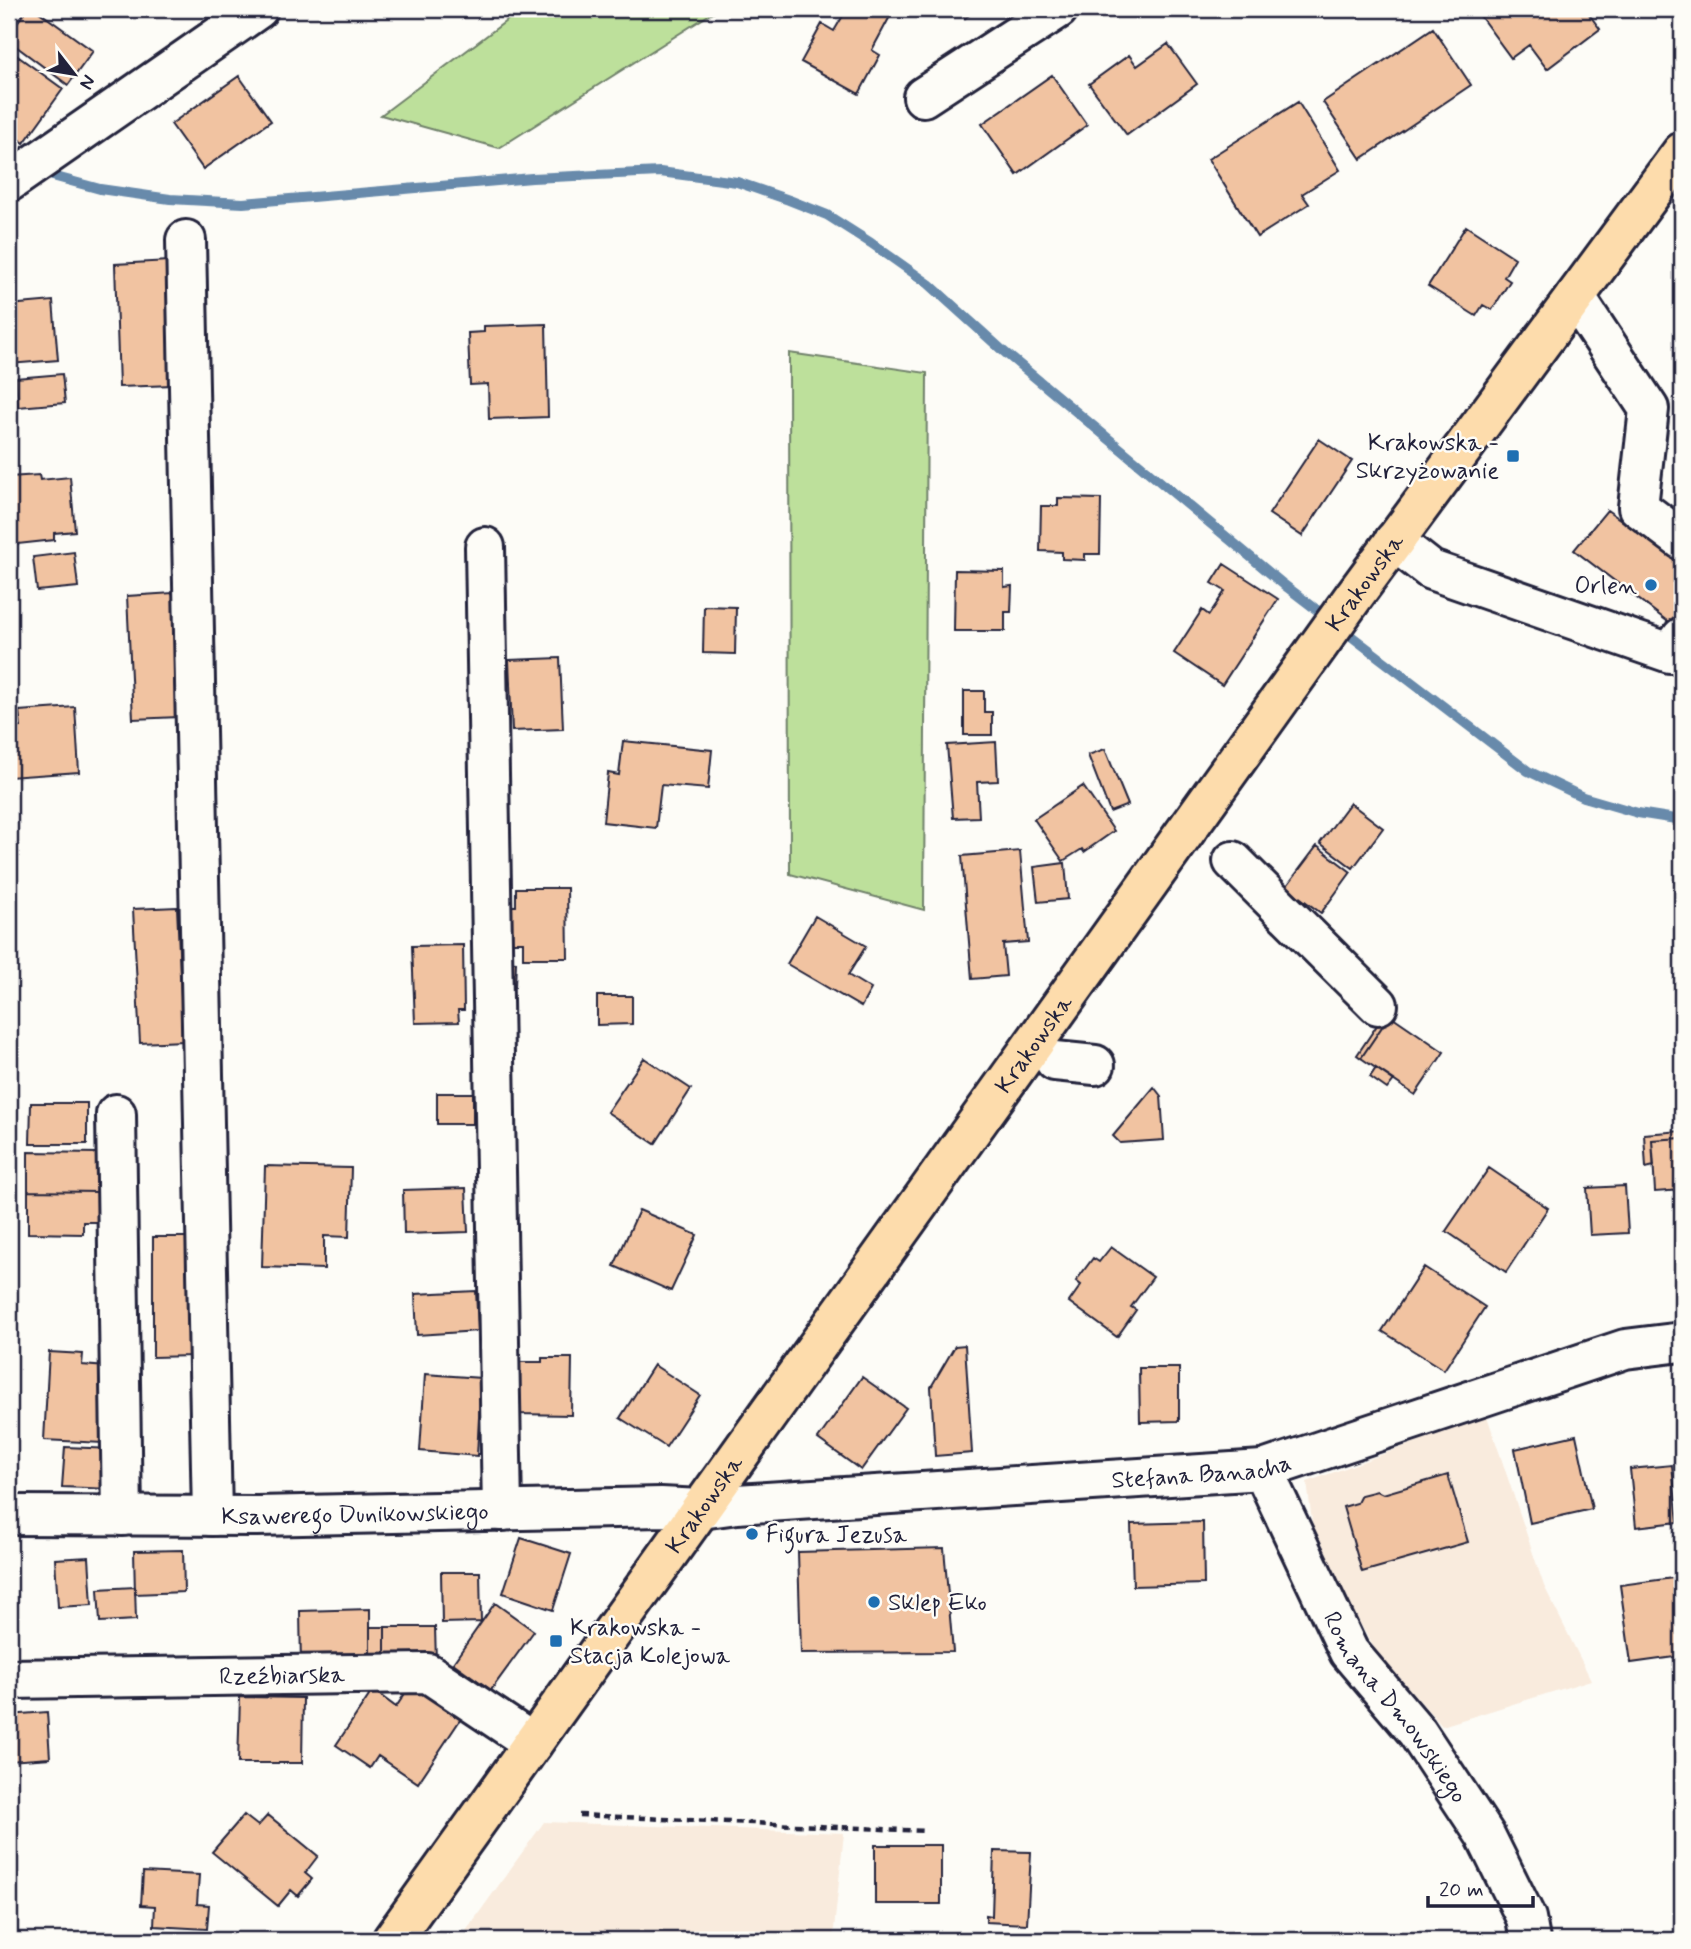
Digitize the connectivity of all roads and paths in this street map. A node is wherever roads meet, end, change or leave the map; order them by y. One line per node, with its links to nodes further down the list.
1 (258, 9): 5 (street)
2 (1058, 9): 3 (street)
3 (923, 97)
4 (1682, 152): 7 (main road, Krakowska)
5 (9, 182)
6 (186, 240): 23 (street)
7 (1575, 297): 8 (street); 9 (main road, Krakowska)
8 (1682, 540)
9 (1394, 541): 11 (street); 19 (main road, Krakowska)
10 (485, 547): 20 (street)
11 (1682, 637)
12 (1233, 861): 13 (street)
13 (1378, 1005)
14 (1055, 1061): 15 (street)
15 (1095, 1065)
16 (116, 1114): 22 (street)
17 (1682, 1342): 18 (street, Stefana Banacha)
18 (1263, 1470): 19 (street, Stefana Banacha); 29 (street, Romana Dmowskiego)
19 (701, 1509): 20 (street, Ksawerego Dunikowskiego); 25 (main road, Krakowska)
20 (502, 1511): 23 (street, Ksawerego Dunikowskiego)
21 (9, 1515): 22 (street, Ksawerego Dunikowskiego)
22 (122, 1516): 23 (street, Ksawerego Dunikowskiego)
23 (212, 1516)
24 (9, 1679): 25 (street, Rzeźbiarska)
25 (533, 1743): 28 (main road, Krakowska)
26 (579, 1815): 27 (path)
27 (925, 1831)
28 (392, 1940)
29 (1530, 1940)

